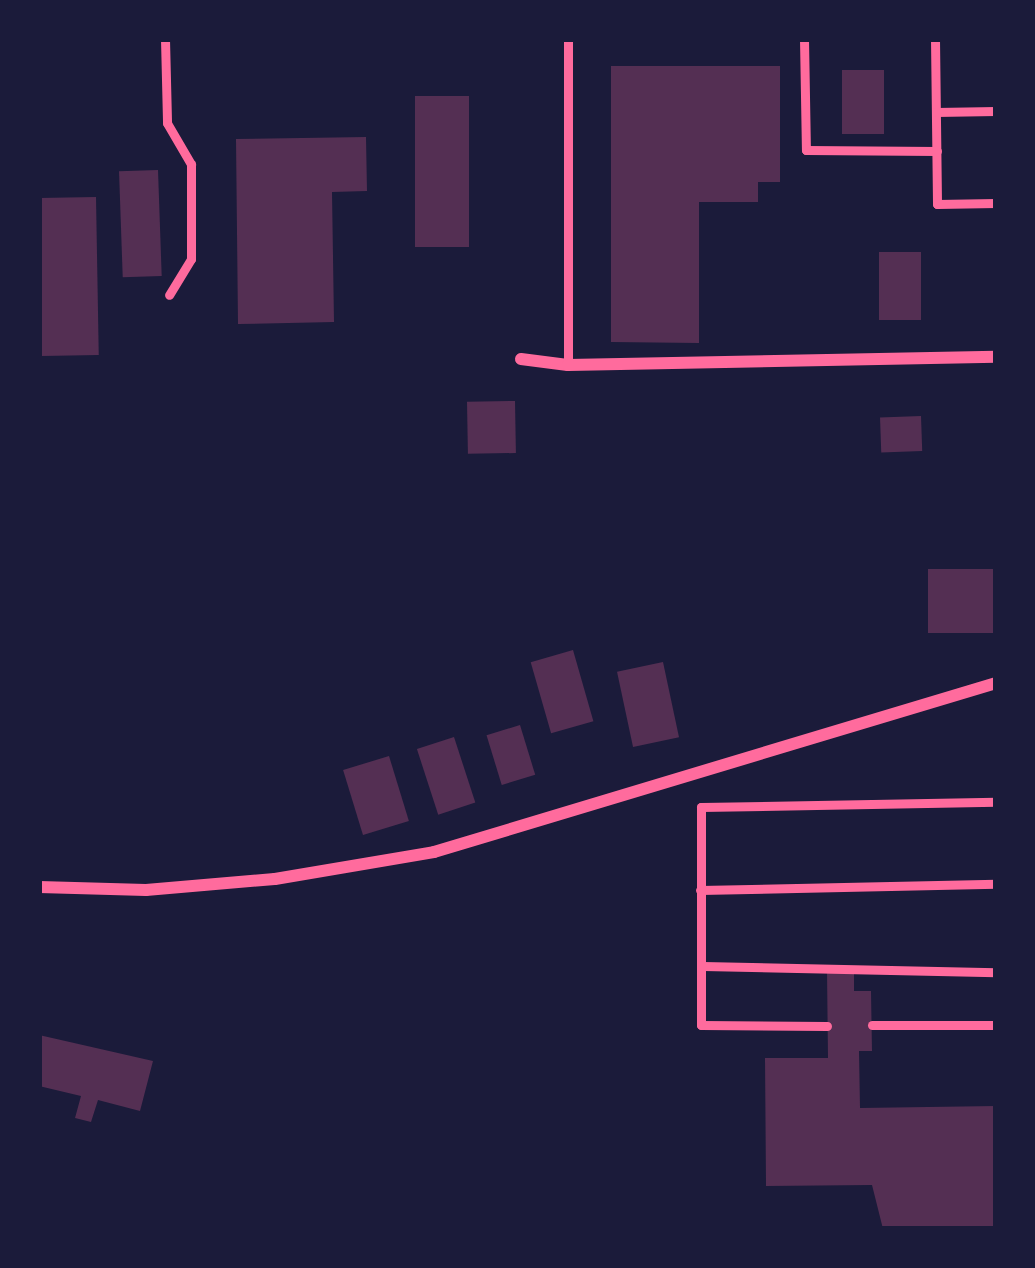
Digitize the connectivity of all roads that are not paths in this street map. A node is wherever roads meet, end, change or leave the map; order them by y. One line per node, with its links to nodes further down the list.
1 (165, 39): 9 (lane)
2 (568, 39): 12 (lane)
3 (804, 39): 7 (lane)
4 (935, 39): 6 (lane)
5 (996, 111): 6 (lane)
6 (936, 112): 7 (lane)
7 (937, 151): 8 (lane)
8 (996, 203)
9 (169, 295)
10 (996, 357): 12 (street)
11 (521, 359): 12 (street)
12 (568, 364)
13 (996, 683): 16 (street)
14 (996, 802): 17 (lane)
15 (996, 884): 17 (lane)
16 (39, 887)
17 (700, 890): 18 (lane)
18 (704, 966): 19 (lane); 22 (lane)
19 (996, 972)
20 (872, 1025): 21 (lane)
21 (996, 1025)
22 (827, 1027)

